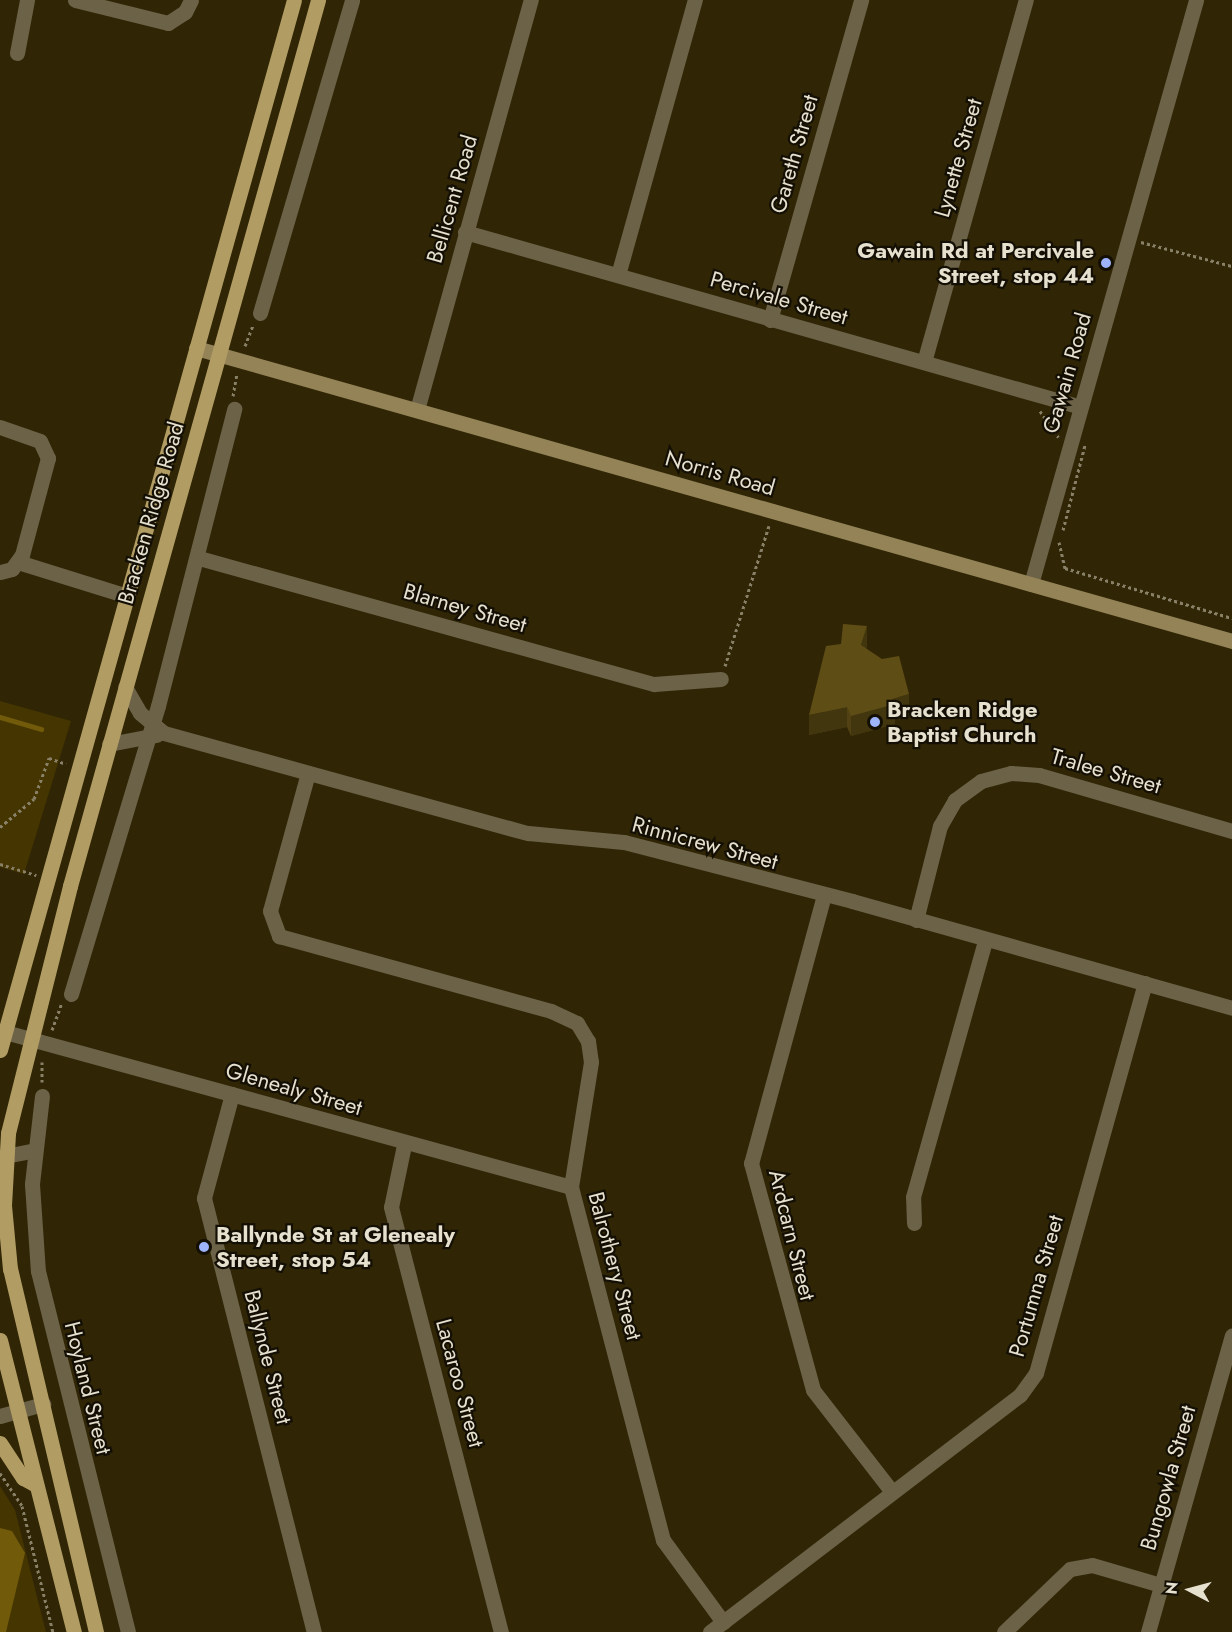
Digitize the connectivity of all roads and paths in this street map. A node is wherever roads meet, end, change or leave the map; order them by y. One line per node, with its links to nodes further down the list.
1 (28, 0): 12 (street)
2 (75, 0): 3 (street)
3 (191, 0)
4 (294, 0): 20 (main road, Bracken Ridge Road)
5 (318, 0): 21 (main road, Bracken Ridge Road)
6 (352, 0): 17 (street)
7 (531, 0): 13 (street, Bellicent Road)
8 (696, 0): 16 (street)
9 (861, 0): 18 (street, Gareth Street)
10 (1026, 0): 22 (street, Lynette Street)
11 (1196, 0): 14 (street, Gawain Road)
12 (17, 53)
13 (465, 232): 16 (street, Percivale Street); 27 (street, Bellicent Road)
14 (1129, 238): 15 (path); 26 (street, Gawain Road)
15 (1232, 266)
16 (618, 275): 18 (street, Percivale Street)
17 (257, 319): 19 (path)
18 (770, 320): 22 (street, Percivale Street)
19 (248, 335)
20 (196, 348): 21 (main road, Norris Road); 36 (main road, Bracken Ridge Road)
21 (219, 354): 27 (main road, Norris Road); 40 (main road, Bracken Ridge Road)
22 (924, 362): 26 (street, Percivale Street)
23 (234, 381): 24 (path)
24 (233, 403): 32 (street)
25 (1032, 407): 29 (path)
26 (1081, 407): 35 (street, Gawain Road)
27 (417, 410): 35 (main road, Norris Road)
28 (0, 427): 33 (street)
29 (1057, 437)
30 (1086, 445): 37 (path)
31 (769, 526): 39 (path)
32 (199, 558): 39 (street, Blarney Street); 41 (street)
33 (18, 562): 34 (street); 36 (street)
34 (0, 572)
35 (1031, 584): 38 (main road, Norris Road)
36 (127, 596): 56 (main road, Bracken Ridge Road)
37 (1232, 618)
38 (1232, 640)
39 (721, 680)
40 (125, 687): 41 (street); 42 (main road, Bracken Ridge Road)
41 (155, 731): 42 (street, Rinnicrew Street); 44 (street, Rinnicrew Street); 53 (street)
42 (109, 744): 57 (main road, Bracken Ridge Road)
43 (68, 764): 45 (path)
44 (308, 772): 49 (street, Rinnicrew Street); 65 (street, Balrothery Street)
45 (0, 827)
46 (1232, 831): 50 (street, Tralee Street)
47 (0, 864): 48 (path)
48 (37, 876)
49 (824, 895): 50 (street, Rinnicrew Street); 75 (street, Ardcarn Street)
50 (916, 920): 51 (street, Rinnicrew Street)
51 (985, 940): 52 (street, Rinnicrew Street); 66 (street)
52 (1145, 983): 54 (street, Rinnicrew Street); 75 (street, Portumna Street)
53 (66, 999): 55 (path)
54 (1232, 1008)
55 (55, 1020)
56 (5, 1032): 57 (street, Glenealy Street); 58 (main road)
57 (31, 1039): 61 (street, Glenealy Street); 64 (main road)
58 (0, 1050)
59 (42, 1060): 60 (path)
60 (42, 1090): 63 (street, Hoyland Street)
61 (232, 1094): 62 (street, Glenealy Street); 82 (street, Ballynde Street)
62 (404, 1145): 65 (street, Glenealy Street); 83 (street, Lacaroo Street)
63 (35, 1150): 64 (street); 81 (street, Hoyland Street)
64 (5, 1156): 69 (main road)
65 (571, 1187): 77 (street, Balrothery Street)
66 (914, 1223)
67 (1232, 1336): 76 (street, Bungowla Street)
68 (0, 1340): 70 (main road)
69 (43, 1404): 70 (street); 80 (main road)
70 (18, 1411): 71 (street); 74 (main road)
71 (0, 1416)
72 (0, 1443): 74 (main road)
73 (0, 1473): 78 (path)
74 (36, 1485): 79 (main road)
75 (892, 1492): 77 (street, Portumna Street)
76 (1161, 1584): 85 (street); 86 (street, Bungowla Street)
77 (723, 1622): 84 (street, Portumna Street)
78 (53, 1632)
79 (74, 1632)
80 (96, 1632)
81 (128, 1632)
82 (314, 1632)
83 (501, 1632)
84 (710, 1632)
85 (1004, 1632)
86 (1148, 1632)

